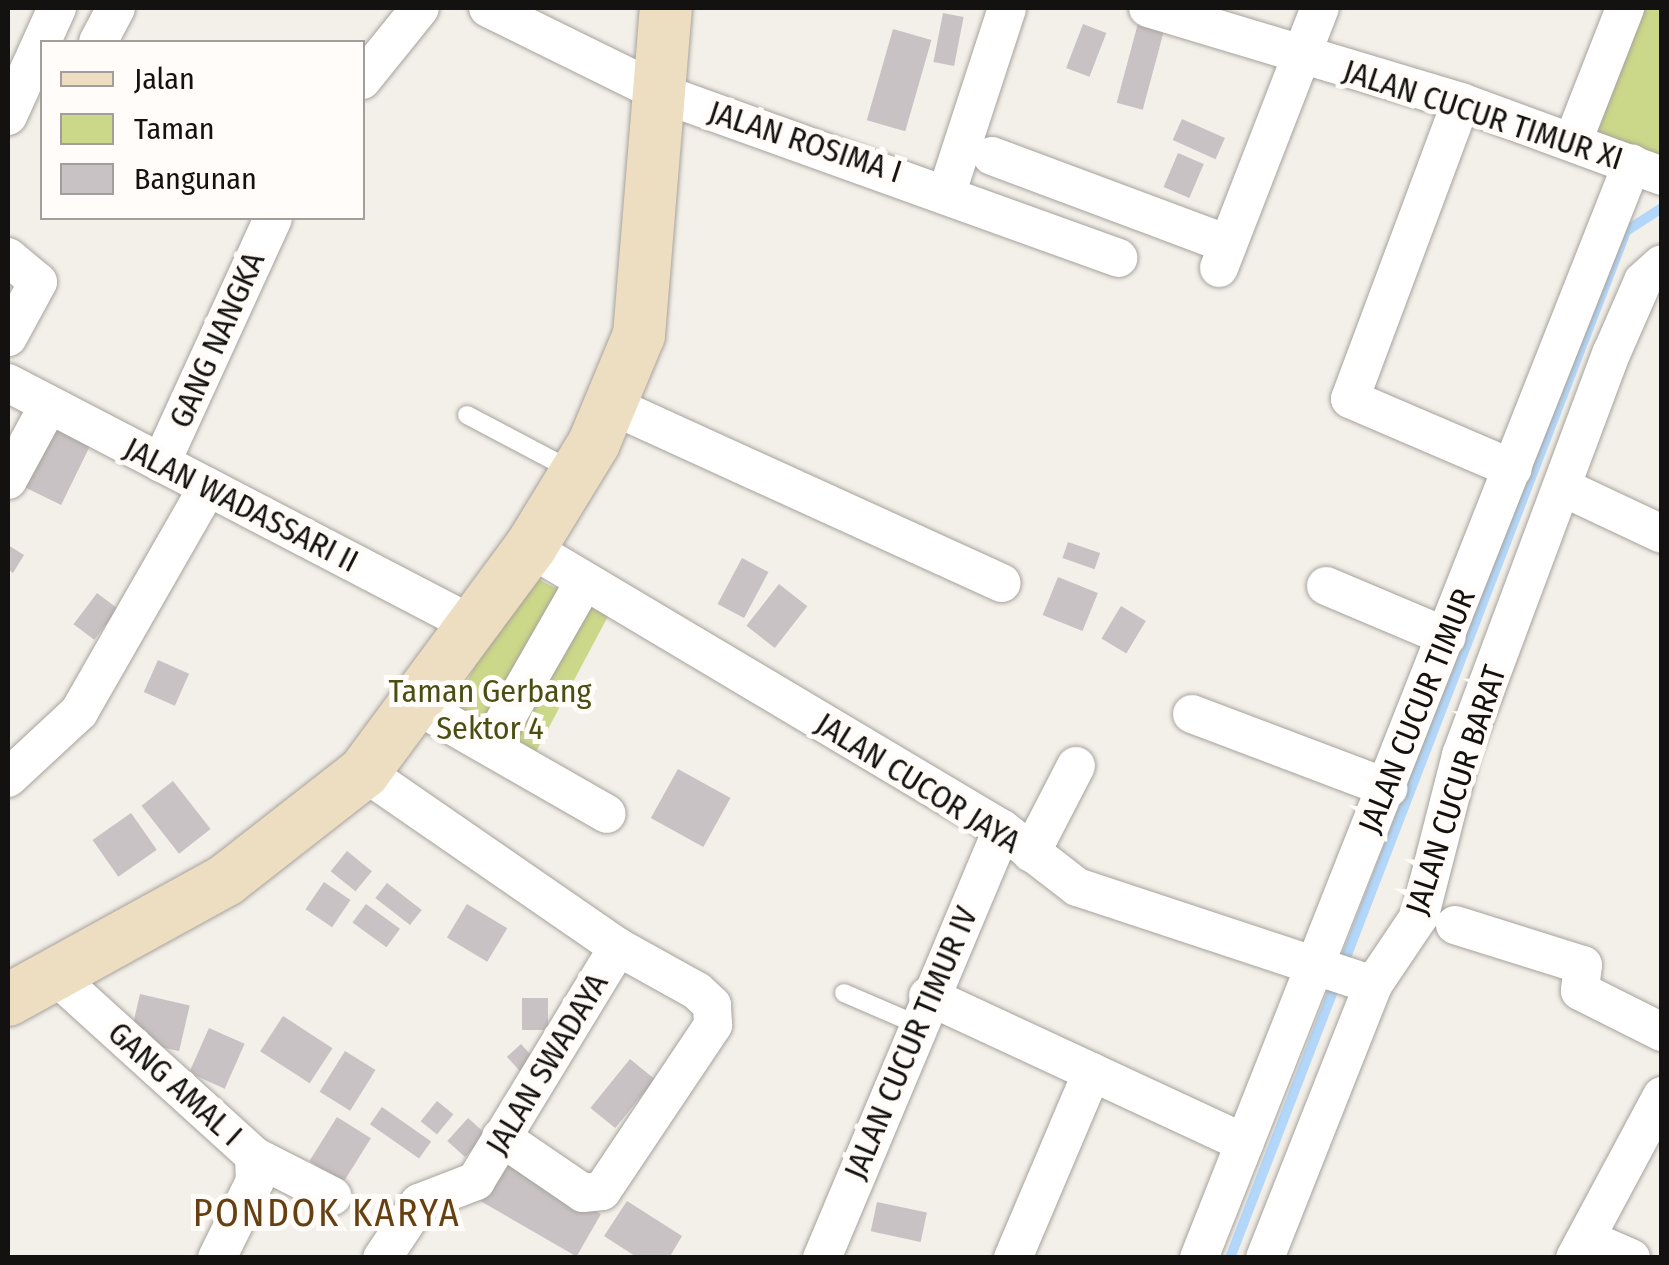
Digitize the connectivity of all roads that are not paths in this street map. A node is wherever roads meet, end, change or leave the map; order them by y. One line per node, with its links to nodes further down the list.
1 (57, 8): 10 (street)
2 (116, 8): 11 (street)
3 (420, 8): 14 (street)
4 (488, 8): 15 (street)
5 (666, 8): 15 (main road)
6 (1006, 8): 21 (street)
7 (1148, 8): 13 (street)
8 (1320, 8): 13 (street)
9 (1624, 8): 18 (street)
10 (42, 40)
11 (99, 40)
12 (40, 45): 17 (street)
13 (1304, 57): 16 (street, JALAN CUCUR TIMUR XI); 19 (street)
14 (365, 76)
15 (663, 94): 21 (street, JALAN ROSIMA I); 29 (main road)
16 (1461, 102): 18 (street, JALAN CUCUR TIMUR XI); 32 (street)
17 (8, 114)
18 (1573, 141): 20 (street, JALAN CUCUR TIMUR XI)
19 (992, 156)
20 (1647, 170): 32 (street, JALAN CUCUR TIMUR)
21 (948, 189): 24 (street, JALAN ROSIMA I)
22 (272, 220): 31 (street, GANG NANGKA)
23 (8, 256): 26 (street)
24 (1118, 258)
25 (1662, 264): 36 (street, JALAN CUCUR BARAT)
26 (8, 337)
27 (8, 383): 28 (street, JALAN WADASSARI II)
28 (48, 406): 31 (street, JALAN WADASSARI II); 34 (street)
29 (612, 406): 33 (main road); 40 (street)
30 (468, 415): 33 (lane)
31 (161, 463): 35 (street, JALAN WADASSARI II)
32 (1513, 469): 43 (street, JALAN CUCUR TIMUR)
33 (578, 473): 38 (main road)
34 (8, 480)
35 (208, 487): 42 (street, JALAN WADASSARI II); 49 (street)
36 (1562, 487): 37 (street); 57 (street, JALAN CUCUR BARAT)
37 (1662, 534)
38 (530, 548): 39 (street, JALAN CUCOR JAYA); 42 (main road)
39 (584, 582): 46 (street); 52 (street, JALAN CUCOR JAYA)
40 (1002, 583)
41 (1326, 586): 43 (street)
42 (475, 626): 44 (main road)
43 (1447, 637): 50 (street, JALAN CUCUR TIMUR)
44 (420, 708): 46 (street); 48 (main road)
45 (1192, 714): 50 (street)
46 (490, 746): 51 (street)
47 (1076, 766): 52 (street, JALAN CUCUR TIMUR IV)
48 (364, 772): 54 (street, JALAN SWADAYA); 56 (main road)
49 (8, 778)
50 (1388, 788): 55 (street, JALAN CUCUR TIMUR)
51 (607, 814)
52 (1017, 841): 55 (street, JALAN CUCOR JAYA); 60 (street, JALAN CUCUR TIMUR IV)
53 (1455, 926): 61 (street)
54 (618, 947): 64 (street, JALAN SWADAYA); 64 (street)
55 (1322, 965): 57 (street, JALAN CUCOR JAYA); 65 (street, JALAN CUCUR TIMUR)
56 (58, 978): 59 (main road); 66 (street, GANG AMAL I)
57 (1369, 984): 74 (street, JALAN CUCUR BARAT)
58 (844, 993): 60 (lane)
59 (8, 1000)
60 (922, 1010): 62 (street); 71 (street, JALAN CUCUR TIMUR IV)
61 (1662, 1032)
62 (1092, 1072): 65 (street); 72 (street)
63 (1656, 1118): 68 (street)
64 (501, 1137): 70 (street, JALAN SWADAYA)
65 (1245, 1143): 73 (street, JALAN CUCUR TIMUR)
66 (254, 1156): 67 (street); 69 (street, GANG AMAL I)
67 (332, 1196)
68 (1582, 1251): 75 (street)
69 (217, 1258)
70 (382, 1258)
71 (822, 1258)
72 (1013, 1258)
73 (1199, 1258)
74 (1265, 1258)
75 (1632, 1258)

